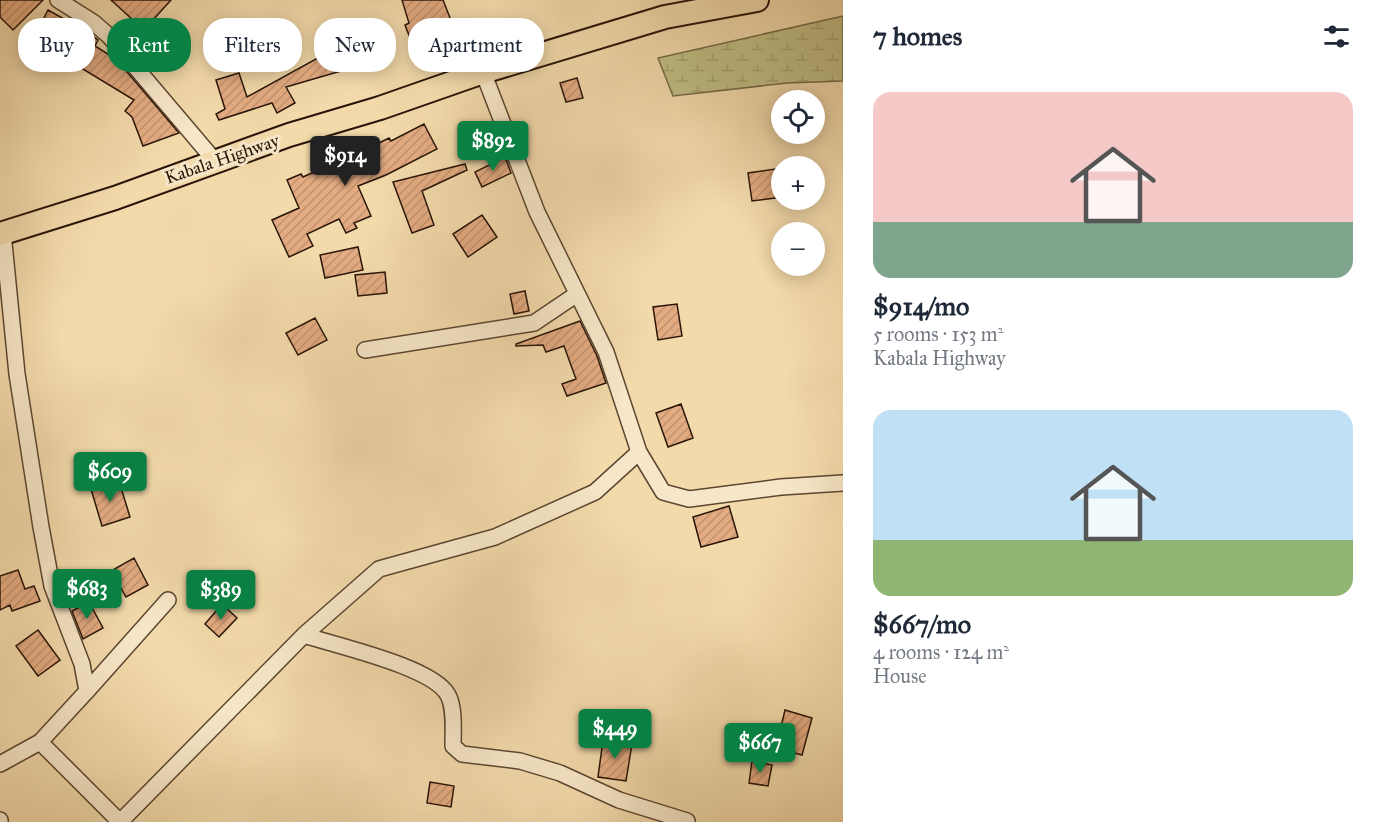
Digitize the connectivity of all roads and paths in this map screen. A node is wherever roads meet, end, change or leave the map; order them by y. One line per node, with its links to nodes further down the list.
1 (58, 0): 5 (street)
2 (757, 0): 3 (main road, Kabala Highway)
3 (544, 54)
4 (483, 72): 5 (main road, Kabala Highway); 7 (street)
5 (215, 161): 6 (main road, Kabala Highway)
6 (2, 234): 13 (street)
7 (577, 294): 8 (street); 9 (street)
8 (365, 350)
9 (639, 452): 10 (street); 12 (street)
10 (843, 483)
11 (168, 600): 13 (street)
12 (304, 635): 16 (street); 17 (street)
13 (87, 691): 14 (street)
14 (40, 742): 15 (street); 17 (street)
15 (0, 764)
16 (687, 821)
17 (120, 822)

